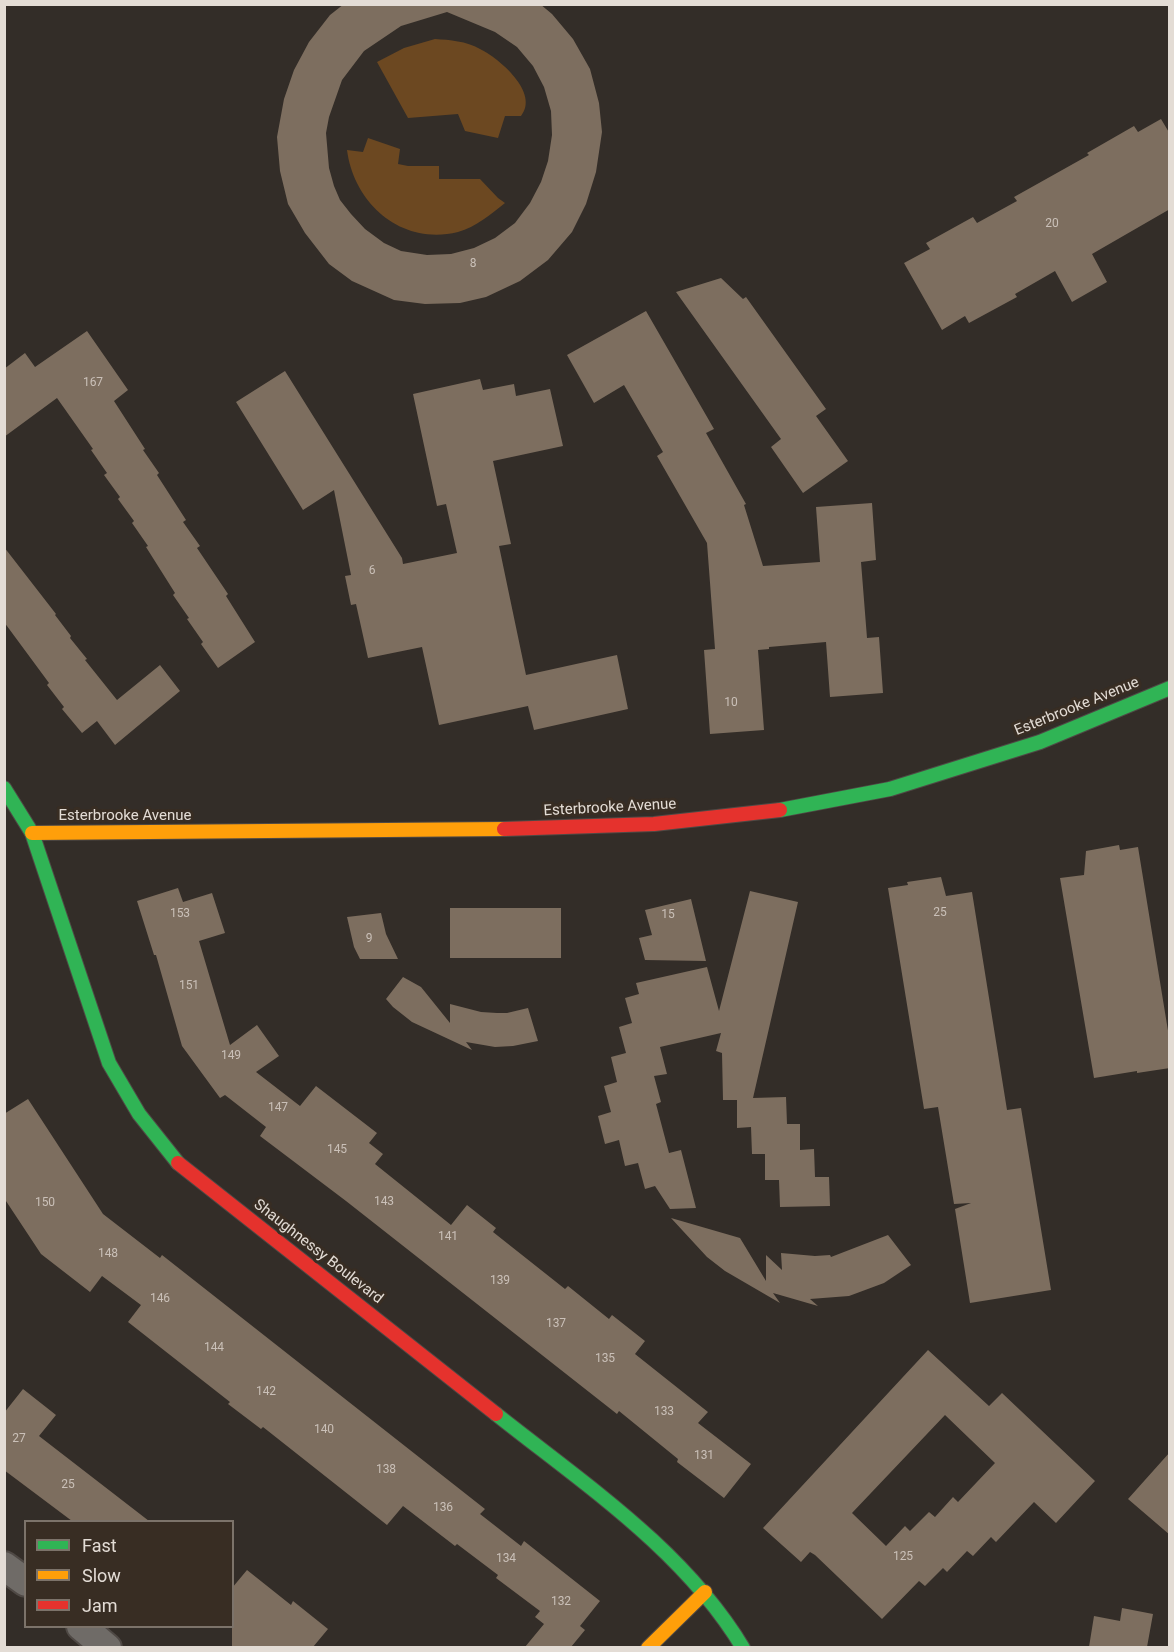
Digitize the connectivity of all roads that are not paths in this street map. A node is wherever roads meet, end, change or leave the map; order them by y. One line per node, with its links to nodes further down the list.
1 (1170, 687): 3 (street, Esterbrooke Avenue)
2 (4, 788): 3 (street, Shaughnessy Boulevard)
3 (32, 833): 6 (street, Shaughnessy Boulevard)
4 (4, 1566): 5 (street)
5 (24, 1581)
6 (705, 1592): 9 (street); 10 (street, Shaughnessy Boulevard)
7 (83, 1628): 8 (street)
8 (107, 1647)
9 (648, 1647)
10 (743, 1647)

